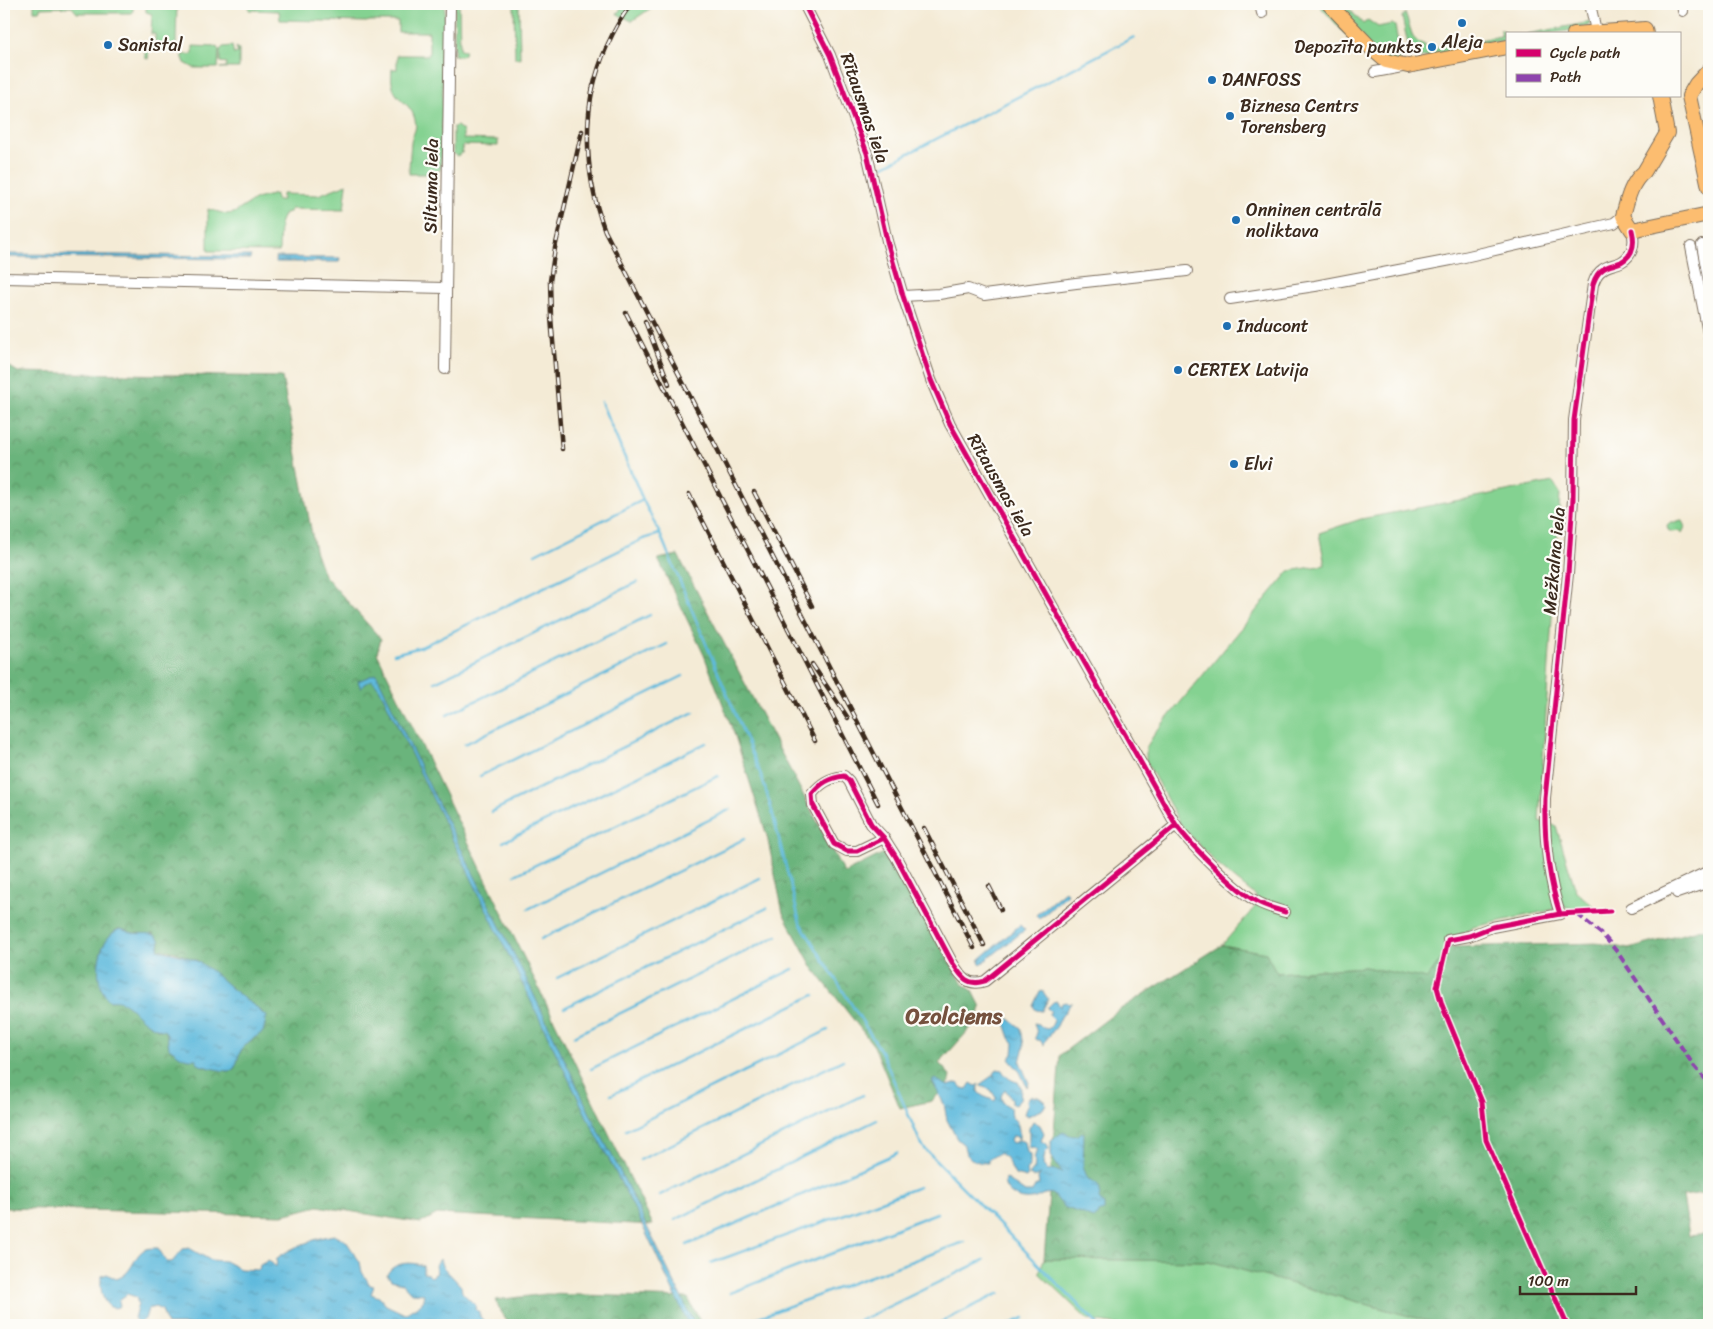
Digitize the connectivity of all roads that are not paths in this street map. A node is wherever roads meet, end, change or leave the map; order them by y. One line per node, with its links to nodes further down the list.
1 (450, 4): 21 (street, Siltuma iela)
2 (804, 4): 22 (street, Rītausmas iela)
3 (1329, 4): 9 (highway)
4 (1590, 4): 5 (street)
5 (1596, 31): 6 (highway); 7 (highway)
6 (1646, 31)
7 (1589, 32)
8 (1506, 46): 9 (highway)
9 (1408, 66): 11 (street)
10 (1709, 70): 13 (highway)
11 (1375, 72)
12 (1660, 98): 15 (highway)
13 (1709, 187)
14 (1709, 214): 16 (highway)
15 (1623, 216): 16 (highway); 24 (street)
16 (1632, 230): 32 (street, Mežkalna iela)
17 (1697, 246): 20 (street)
18 (1187, 271): 22 (street)
19 (4, 278): 21 (street)
20 (1704, 284): 23 (street); 25 (street)
21 (445, 288): 26 (street, Siltuma iela)
22 (903, 296): 27 (street, Rītausmas iela)
23 (1709, 298)
24 (1230, 299)
25 (1709, 338)
26 (445, 369)
27 (1176, 825): 28 (street); 31 (street, Rītausmas iela)
28 (884, 838): 28 (street)
29 (1709, 871): 30 (street)
30 (1709, 882)
31 (1285, 912)
32 (1448, 940)

